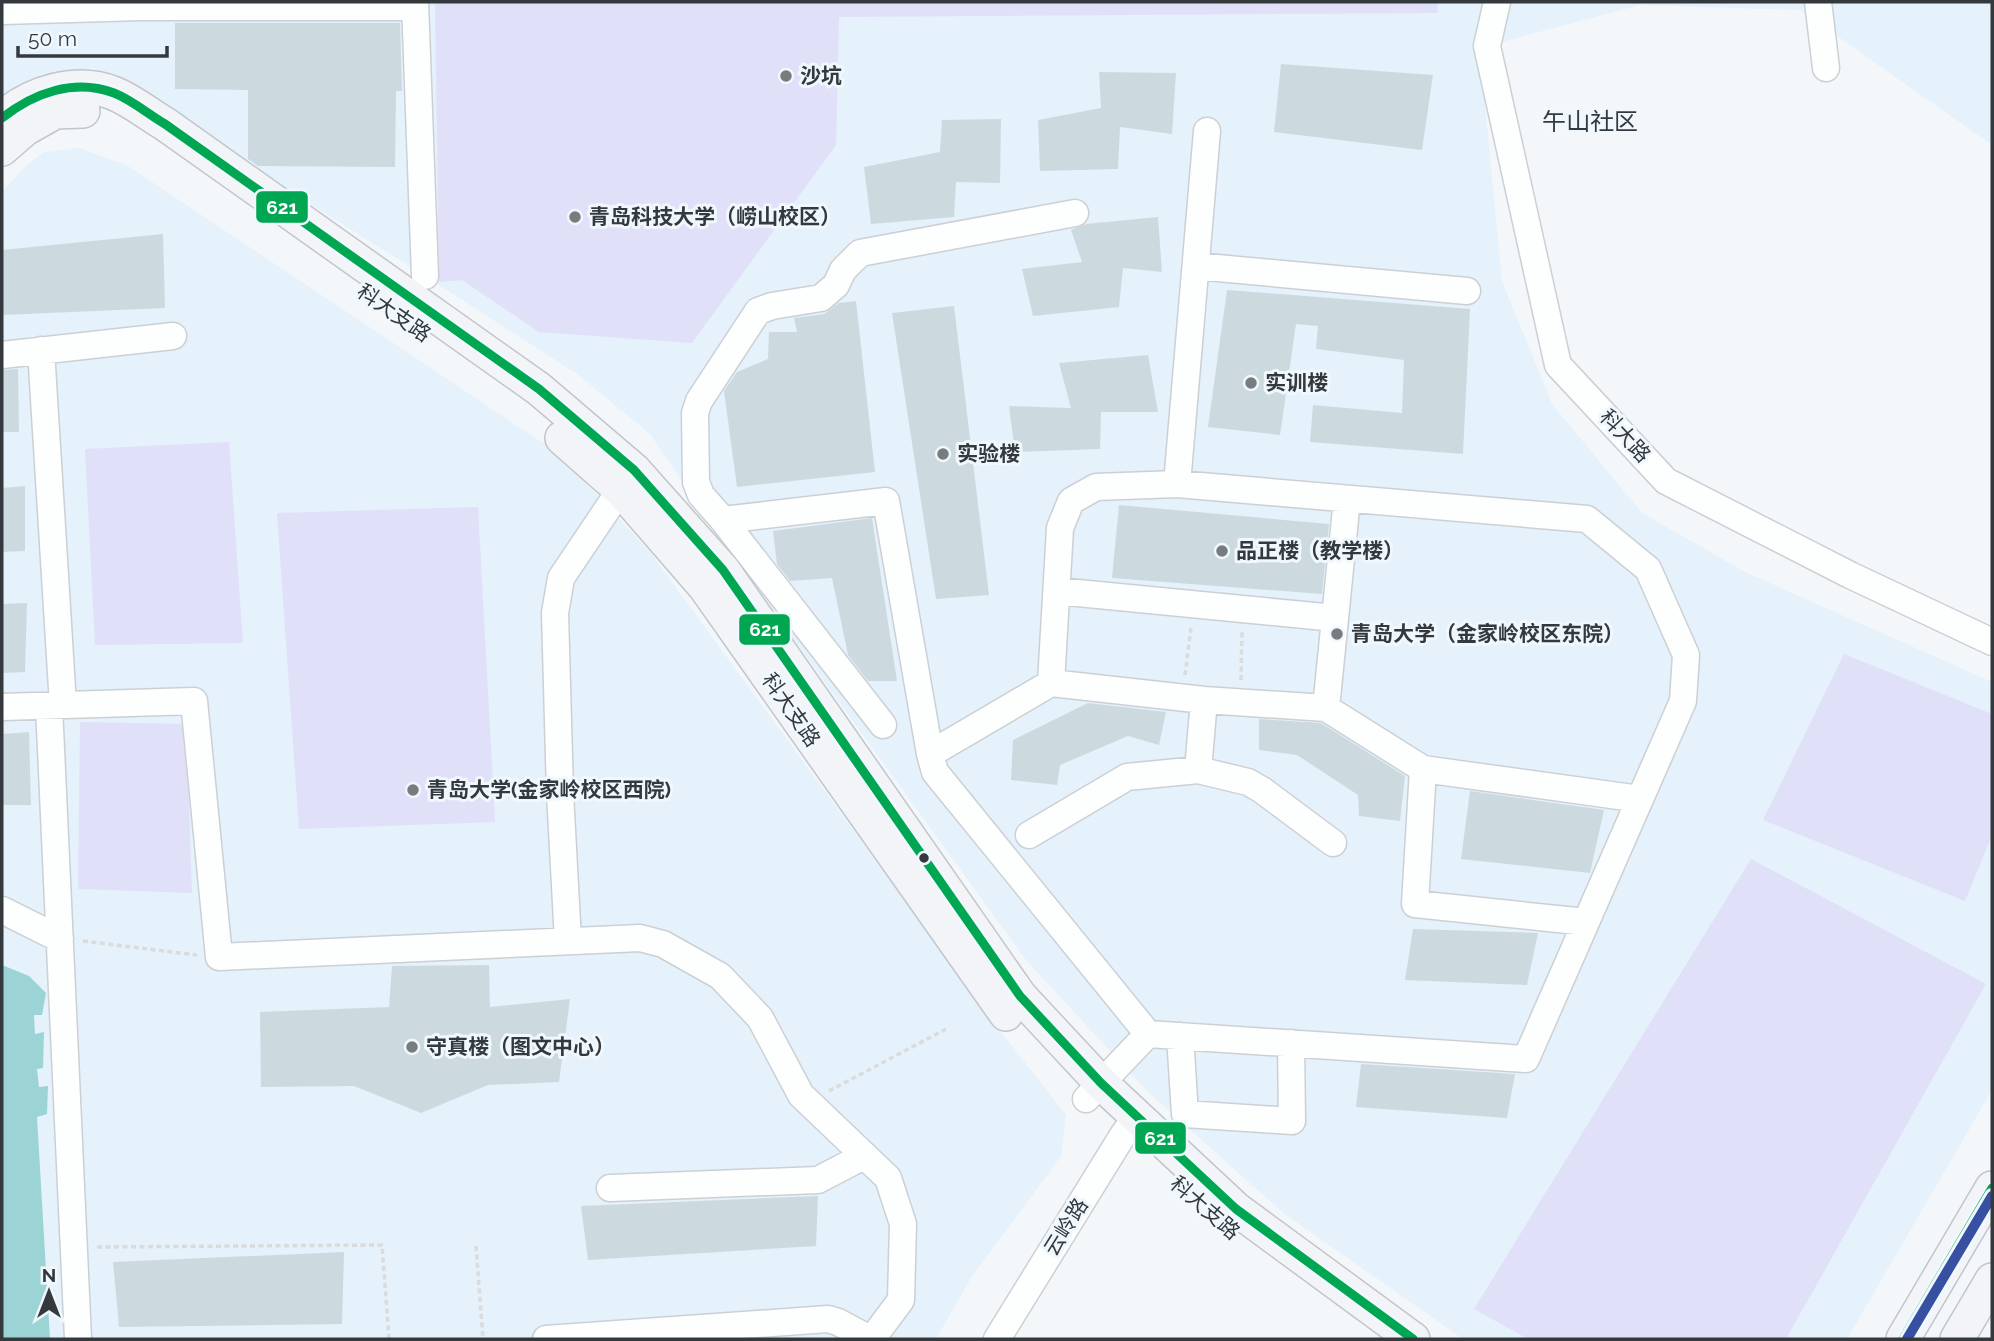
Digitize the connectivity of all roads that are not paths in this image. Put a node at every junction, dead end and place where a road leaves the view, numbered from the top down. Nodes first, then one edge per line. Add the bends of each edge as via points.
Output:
1 (1497, 2) edge
2 (1818, 2) edge
3 (141, 4) edge
4 (415, 4) edge
5 (2, 11) edge
6 (1826, 68) dead end
7 (2, 118) edge
8 (1207, 131) dead end
9 (2, 149) edge
10 (1075, 213) dead end
11 (1196, 266) junction
12 (425, 276) dead end
13 (1467, 291) dead end
14 (173, 336) dead end
15 (41, 350) junction
16 (2, 355) edge
17 (628, 480) junction
18 (1177, 484) junction
19 (1347, 499) junction
20 (723, 520) junction
21 (1057, 591) junction
22 (1335, 618) junction
23 (1992, 642) edge
24 (1051, 683) junction
25 (1193, 699) junction
26 (56, 706) junction
27 (2, 707) edge
28 (1326, 708) junction
29 (883, 725) dead end
30 (930, 754) junction
31 (1423, 769) junction
32 (1198, 770) junction
33 (1640, 799) junction
34 (1029, 835) dead end
35 (1333, 844) dead end
36 (2, 910) edge
37 (1586, 922) junction
38 (60, 939) junction
39 (568, 941) junction
40 (1148, 1034) junction
41 (1180, 1036) junction
42 (1291, 1043) junction
43 (1094, 1091) junction
44 (1129, 1126) junction
45 (864, 1156) junction
46 (611, 1188) dead end
47 (1992, 1188) edge
48 (1992, 1280) edge
49 (78, 1339) edge
50 (547, 1339) edge
51 (871, 1339) edge
52 (997, 1339) edge
53 (1374, 1339) edge
54 (1413, 1339) edge
55 (1903, 1339) edge
56 (1957, 1339) edge

1 - 23 street, 科大路 via 1487,46 1558,365 1666,481
2 - 6 street
3 - 4 street
3 - 5 street
4 - 12 street
7 - 17 main road, 科大支路 via 17,105 53,89 91,88 113,93 164,124 539,389
8 - 11 street
9 - 17 main road, 科大支路 via 55,112 107,115 164,149
10 - 20 street via 860,253 821,298 758,311 695,414 696,482
11 - 13 street
11 - 18 street
14 - 15 street
15 - 16 street
15 - 26 street
17 - 39 street via 561,578 555,613
17 - 43 main road, 科大支路 via 1000,1007
18 - 19 street
18 - 21 street via 1096,487 1070,501 1060,528
19 - 22 street
19 - 33 street via 1587,519 1648,569 1686,655 1683,701
20 - 29 street
20 - 30 street via 886,501
21 - 22 street
21 - 24 street
22 - 28 street
24 - 25 street
24 - 30 street
25 - 28 street
25 - 32 street
26 - 27 street
26 - 38 street
26 - 39 street via 194,701 219,957
28 - 31 street
30 - 40 street via 935,772
31 - 33 street
31 - 37 street via 1415,904
32 - 34 street via 1127,777
32 - 35 street via 1248,782
33 - 37 street
36 - 38 street
37 - 42 street via 1526,1059
38 - 49 street
39 - 45 street via 640,938 663,944 720,976 760,1018 802,1095
40 - 41 street
40 - 43 street
41 - 42 street
41 - 42 street via 1185,1114 1292,1121
43 - 44 main road, 科大支路
44 - 52 street, 云岭路
44 - 53 main road, 科大支路 via 1218,1222
44 - 54 main road, 科大支路
45 - 46 street via 818,1180
45 - 51 street via 888,1178 903,1224 901,1300
47 - 55 main road
48 - 56 main road
50 - 51 street via 828,1319

